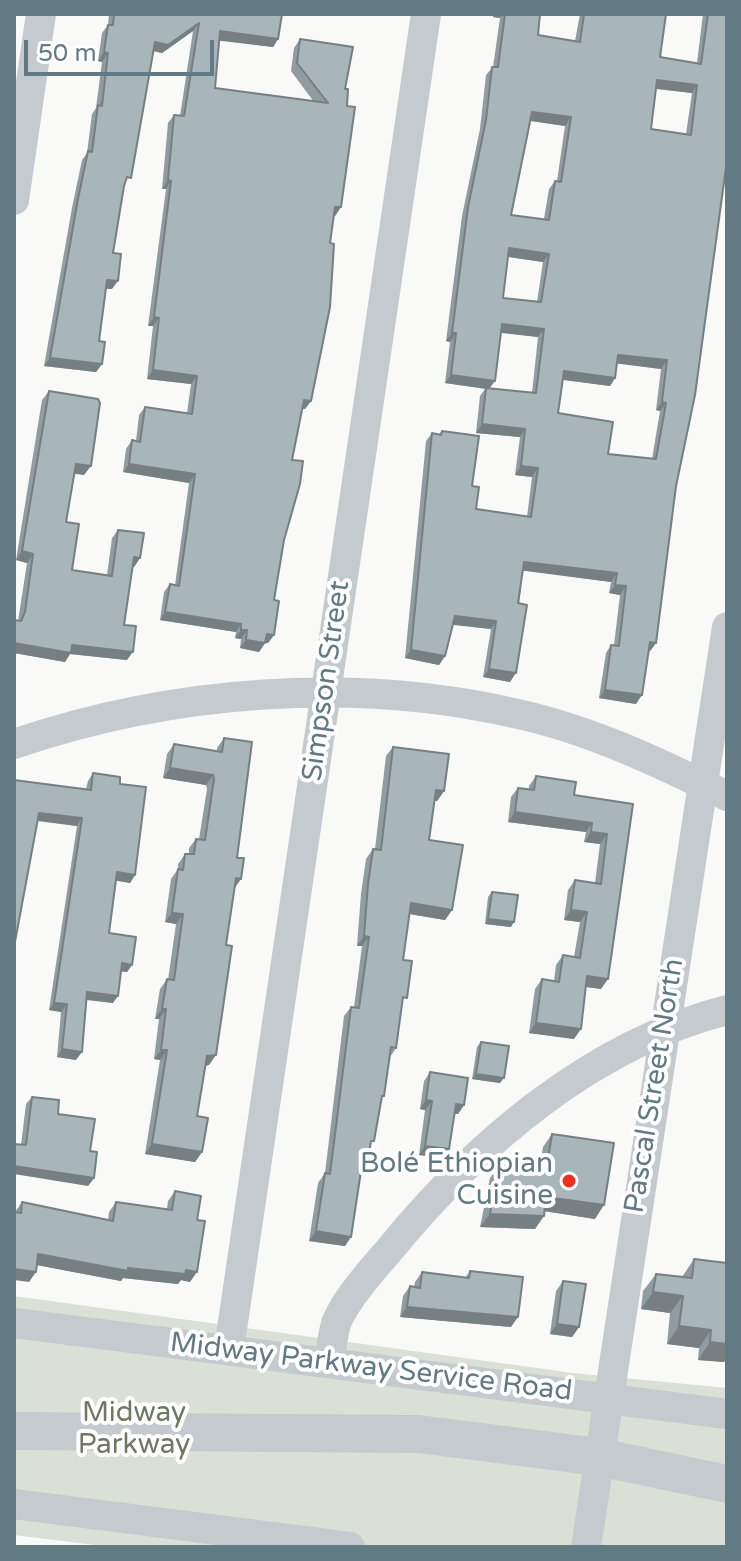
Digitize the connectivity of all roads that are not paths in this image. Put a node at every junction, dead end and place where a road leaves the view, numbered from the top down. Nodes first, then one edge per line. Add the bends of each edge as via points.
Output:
1 (41, 14) edge
2 (426, 14) edge
3 (14, 200) edge
4 (727, 627) edge
5 (325, 694) junction
6 (14, 744) edge
7 (714, 790) edge
8 (727, 1010) edge
9 (663, 1029) junction
10 (14, 1323) edge
11 (229, 1349) junction
12 (329, 1363) junction
13 (608, 1399) junction
14 (727, 1414) edge
15 (14, 1431) edge
16 (599, 1457) junction
17 (727, 1484) edge
18 (14, 1504) edge
19 (350, 1547) edge
20 (586, 1547) edge

1 - 3 street
2 - 5 street, Simpson Street
4 - 7 street, Pascal Street North
5 - 6 street via 213,700 125,713
5 - 7 street via 408,696 520,714 609,742
5 - 11 street, Simpson Street
7 - 9 street, Pascal Street North
8 - 9 street
9 - 12 street via 577,1078 474,1158 422,1210 337,1321
9 - 13 street, Pascal Street North
10 - 11 street, Midway Parkway Service Road
11 - 12 street, Midway Parkway Service Road
12 - 13 street, Midway Parkway Service Road
13 - 14 street, Midway Parkway Service Road
13 - 16 street, Pascal Street North
15 - 16 street via 418,1434
16 - 17 street
16 - 20 street, Pascal Street North
18 - 19 street

